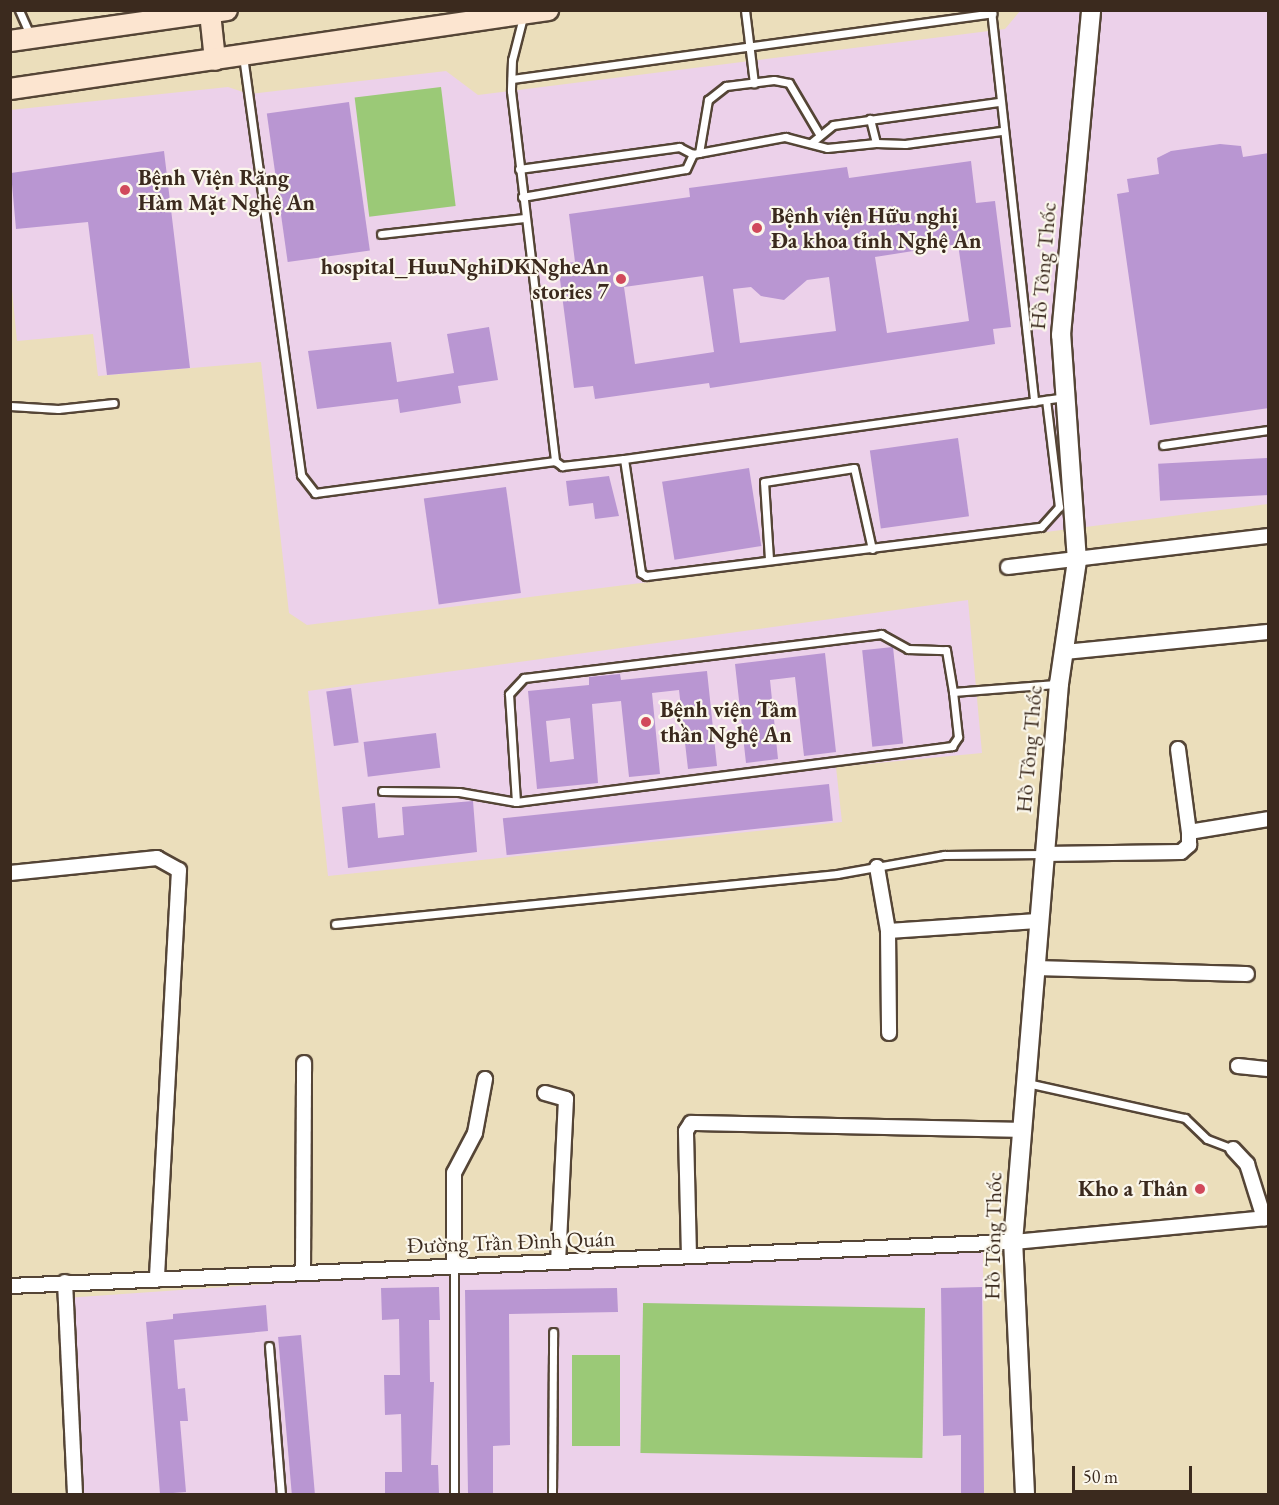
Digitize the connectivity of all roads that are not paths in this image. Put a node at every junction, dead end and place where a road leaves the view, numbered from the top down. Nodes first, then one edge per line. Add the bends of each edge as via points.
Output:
1 (19, 10) edge
2 (548, 10) edge
3 (745, 10) edge
4 (1091, 10) edge
5 (216, 11) edge
6 (524, 12) edge
7 (991, 12) edge
8 (183, 14) edge
9 (30, 38) junction
10 (10, 41) edge
11 (749, 45) junction
12 (243, 56) junction
13 (215, 60) junction
14 (512, 79) junction
15 (754, 82) junction
16 (10, 89) edge
17 (998, 102) junction
18 (870, 119) junction
19 (1001, 131) junction
20 (819, 134) junction
21 (811, 142) junction
22 (876, 143) junction
23 (696, 154) junction
24 (519, 170) junction
25 (522, 197) junction
26 (523, 219) junction
27 (381, 234) dead end
28 (1055, 398) junction
29 (114, 402) dead end
30 (1034, 402) junction
31 (10, 406) edge
32 (1269, 430) edge
33 (1162, 445) dead end
34 (624, 459) junction
35 (555, 461) junction
36 (1269, 536) edge
37 (872, 549) junction
38 (769, 559) junction
39 (1077, 561) junction
40 (1008, 567) dead end
41 (1269, 632) edge
42 (1064, 652) junction
43 (1059, 684) junction
44 (953, 692) junction
45 (1178, 749) dead end
46 (382, 791) dead end
47 (516, 802) junction
48 (1269, 819) edge
49 (1189, 832) junction
50 (1044, 854) junction
51 (877, 867) junction
52 (10, 873) edge
53 (1038, 921) junction
54 (335, 924) dead end
55 (888, 931) junction
56 (1034, 968) junction
57 (1247, 974) dead end
58 (889, 1032) dead end
59 (304, 1063) dead end
60 (1238, 1066) dead end
61 (1269, 1069) edge
62 (485, 1079) dead end
63 (1024, 1082) junction
64 (545, 1093) dead end
65 (1019, 1130) junction
66 (1233, 1149) joint
67 (1267, 1218) edge
68 (1013, 1242) junction
69 (689, 1256) junction
70 (558, 1261) junction
71 (454, 1265) junction
72 (303, 1269) junction
73 (157, 1279) junction
74 (64, 1282) junction
75 (10, 1286) edge
76 (553, 1332) dead end
77 (270, 1346) dead end
78 (75, 1494) edge
79 (281, 1494) edge
80 (454, 1494) edge
81 (552, 1494) edge
82 (1025, 1494) edge

1 - 9 lane
2 - 6 main road
3 - 11 lane
4 - 28 street, Hồ Tông Thốc
5 - 8 main road
5 - 13 main road
6 - 12 main road
6 - 14 lane
7 - 11 lane
7 - 17 lane
8 - 9 main road
9 - 10 main road
11 - 14 lane
11 - 15 lane
12 - 13 main road
12 - 35 lane via 304,485 323,494
13 - 16 main road
14 - 24 lane
15 - 20 lane via 781,80 795,88
15 - 23 lane via 719,89 708,100
17 - 18 lane
17 - 19 lane
18 - 20 lane via 833,125
18 - 22 lane
19 - 22 lane via 905,144
19 - 30 lane
20 - 21 lane
21 - 22 lane via 827,148
21 - 23 lane via 785,137
23 - 24 lane via 682,146
23 - 25 lane via 686,169
24 - 25 lane
25 - 26 lane
26 - 27 lane
26 - 35 lane
28 - 30 lane
28 - 37 lane via 1059,501 1051,522
28 - 39 street, Hồ Tông Thốc
29 - 31 lane via 58,409
30 - 34 lane
32 - 33 lane
34 - 35 lane via 562,466
34 - 38 lane via 643,575
36 - 39 street
37 - 38 lane
37 - 38 lane via 854,468 764,482
39 - 40 street
39 - 42 street, Hồ Tông Thốc
41 - 42 street
42 - 43 street, Hồ Tông Thốc
43 - 44 lane
43 - 50 street, Hồ Tông Thốc
44 - 47 lane via 958,737 952,746
44 - 47 lane via 946,650 909,649 881,633 524,678 509,694
45 - 49 street
46 - 47 lane via 459,792
48 - 49 street
49 - 50 street via 1189,845 1181,852
50 - 51 lane via 944,855
50 - 53 street, Hồ Tông Thốc
51 - 54 lane
51 - 55 street
52 - 73 street via 157,858 179,870
53 - 55 street
53 - 56 street, Hồ Tông Thốc
55 - 58 street
56 - 57 street
56 - 63 street, Hồ Tông Thốc
59 - 72 street
60 - 61 street
62 - 71 street via 475,1133 454,1173
63 - 65 street, Hồ Tông Thốc
63 - 66 lane via 1185,1118 1207,1139
64 - 70 street via 566,1099
65 - 68 street, Hồ Tông Thốc
65 - 69 street via 691,1123 686,1131
66 - 67 street via 1247,1164
67 - 68 street, Đường Trần Đình Quán
68 - 69 street, Đường Trần Đình Quán
68 - 82 street, Hồ Tông Thốc
69 - 70 street, Đường Trần Đình Quán
70 - 71 street, Đường Trần Đình Quán
71 - 72 street, Đường Trần Đình Quán
71 - 80 lane
72 - 73 street, Đường Trần Đình Quán
73 - 74 street, Đường Trần Đình Quán
74 - 75 street, Đường Trần Đình Quán
74 - 78 street
76 - 81 lane
77 - 79 lane

